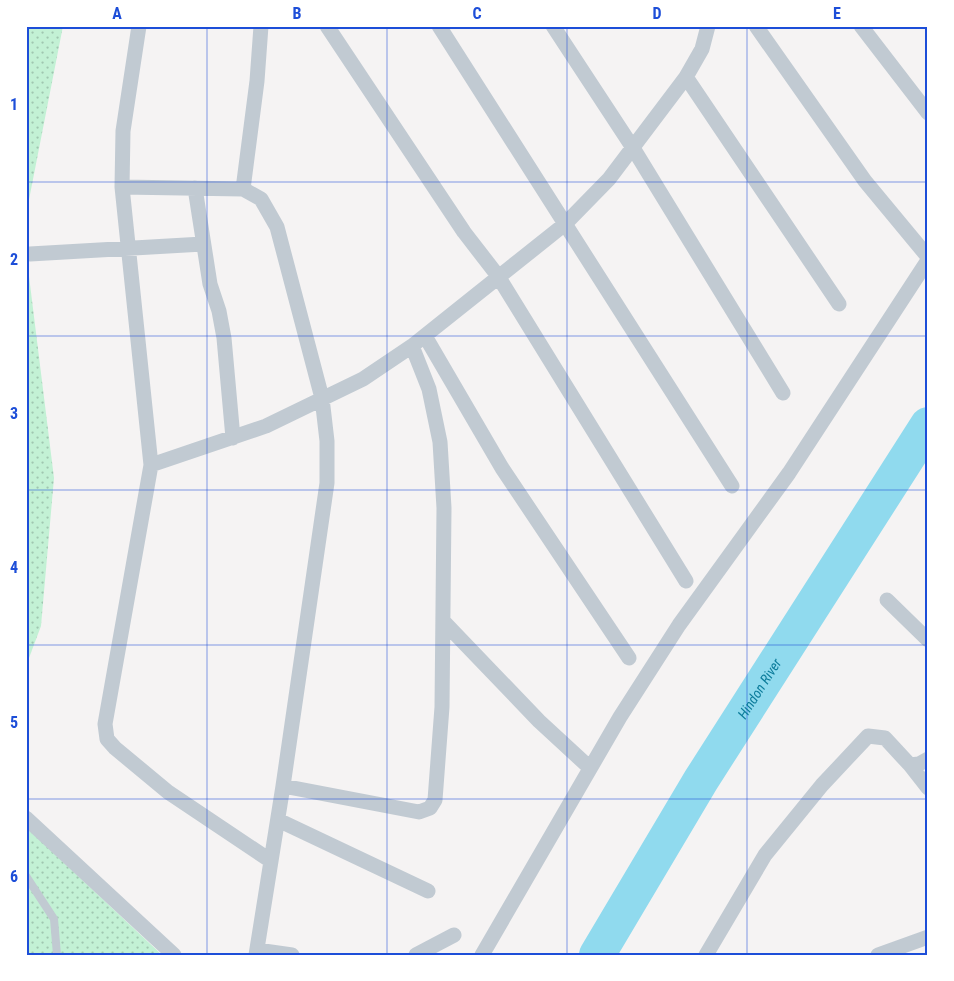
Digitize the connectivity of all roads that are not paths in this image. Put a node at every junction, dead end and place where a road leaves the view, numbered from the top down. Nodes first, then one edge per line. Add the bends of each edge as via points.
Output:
1 (139, 26) edge
2 (261, 26) edge
3 (327, 26) edge
4 (439, 26) edge
5 (553, 26) edge
6 (708, 26) edge
7 (756, 26) edge
8 (861, 26) edge
9 (686, 78) junction
10 (928, 113) edge
11 (633, 148) junction
12 (122, 188) junction
13 (195, 188) junction
14 (242, 189) junction
15 (565, 224) junction
16 (203, 244) junction
17 (128, 247) junction
18 (30, 254) dead end
19 (928, 259) edge
20 (498, 276) junction
21 (839, 304) dead end
22 (424, 336) junction
23 (412, 346) junction
24 (783, 392) dead end
25 (322, 398) junction
26 (233, 438) junction
27 (151, 465) junction
28 (732, 486) dead end
29 (686, 581) dead end
30 (887, 600) dead end
31 (444, 622) junction
32 (928, 640) edge
33 (629, 658) dead end
34 (928, 759) edge
35 (910, 765) junction
36 (590, 768) junction
37 (283, 786) junction
38 (928, 788) edge
39 (26, 818) edge
40 (278, 820) junction
41 (271, 862) junction
42 (26, 876) edge
43 (428, 890) dead end
44 (454, 935) dead end
45 (928, 937) edge
46 (257, 952) edge
47 (57, 955) edge
48 (174, 955) edge
49 (292, 955) edge
50 (416, 955) edge
51 (482, 955) edge
52 (706, 955) edge
53 (878, 955) edge

1 - 12 street via 123,131
2 - 14 street via 257,82
3 - 20 street via 464,232
4 - 15 street
5 - 11 street
6 - 9 street via 702,49
7 - 19 street via 865,181
8 - 10 street
9 - 11 street
9 - 21 street
11 - 15 street
11 - 24 street
12 - 13 street
12 - 17 street
13 - 14 street
13 - 16 street
14 - 25 street via 261,199 277,227
15 - 20 street
15 - 28 street
16 - 17 street
16 - 26 street via 224,338
17 - 18 street
17 - 27 street
19 - 36 street via 789,474 679,625
20 - 22 street
20 - 29 street
22 - 23 street
22 - 33 street via 502,468
23 - 25 street via 363,379
23 - 31 street via 430,389 440,442 444,508
25 - 26 street via 266,426
25 - 37 street via 326,483
26 - 27 street
27 - 41 street via 105,724 107,739 168,792
30 - 32 street
31 - 36 street via 539,721
31 - 37 street via 442,707 435,800 430,808 419,812
34 - 35 street
35 - 38 street
35 - 52 street via 885,738 868,736 822,785 765,855
36 - 51 street
37 - 40 street
39 - 48 street
40 - 41 street
40 - 43 street
41 - 46 street
42 - 47 lane via 54,919
44 - 50 street
45 - 53 street
46 - 49 street

